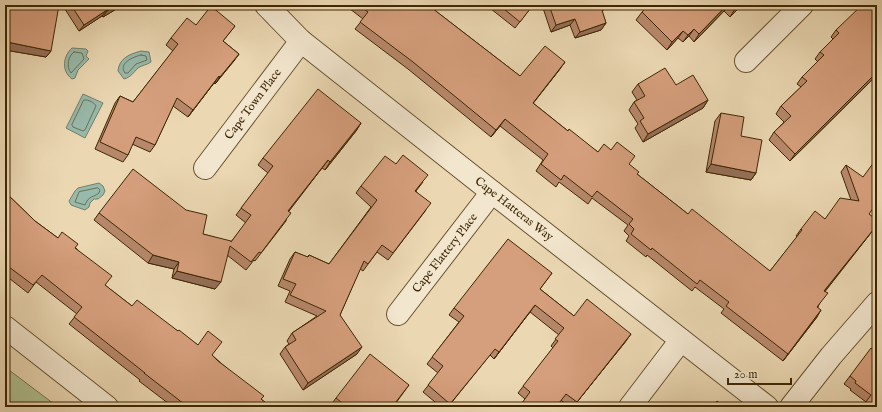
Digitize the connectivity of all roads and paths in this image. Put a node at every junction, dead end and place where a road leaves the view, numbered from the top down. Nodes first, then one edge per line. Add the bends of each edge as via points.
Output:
1 (266, 5) edge
2 (802, 5) edge
3 (301, 41) junction
4 (746, 61) dead end
5 (206, 168) dead end
6 (492, 192) junction
7 (877, 303) edge
8 (398, 314) dead end
9 (5, 327) edge
10 (681, 340) junction
11 (107, 407) edge
12 (630, 407) edge
13 (767, 407) edge
14 (791, 407) edge

1 - 3 street, Cape Hatteras Way
2 - 4 street
3 - 5 street, Cape Town Place
3 - 6 street, Cape Hatteras Way
6 - 8 street, Cape Flattery Place
6 - 10 street, Cape Hatteras Way
7 - 14 street
9 - 11 street
10 - 12 street
10 - 13 street, Cape Hatteras Way

